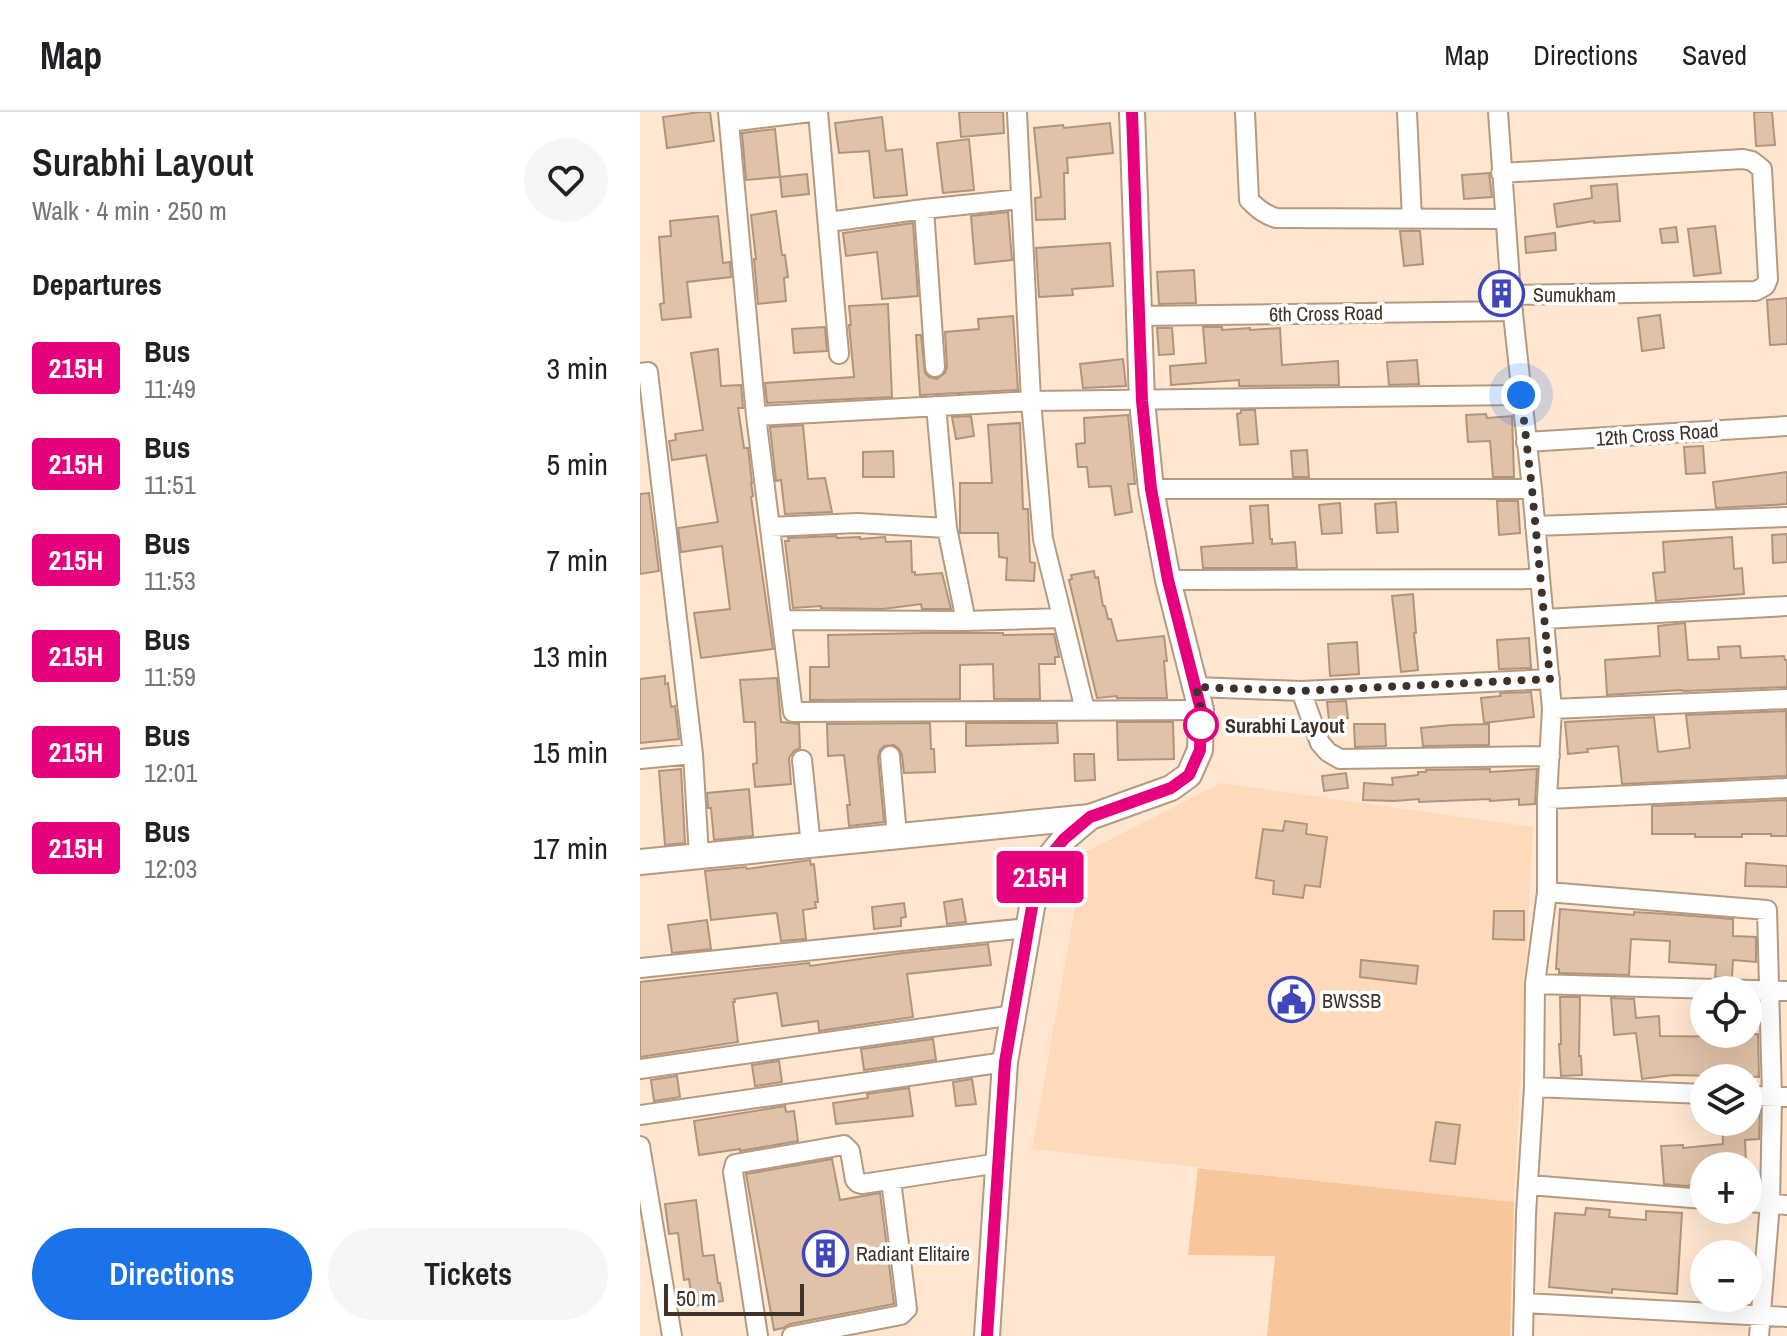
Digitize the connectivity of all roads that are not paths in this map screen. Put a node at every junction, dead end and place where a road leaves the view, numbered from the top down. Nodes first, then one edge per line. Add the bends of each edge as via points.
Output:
1 (811, 112) edge
2 (818, 112) edge
3 (1017, 112) edge
4 (1132, 112) edge
5 (1245, 112) edge
6 (1407, 112) edge
7 (1498, 112) edge
8 (729, 117) edge
9 (1501, 173) junction
10 (1021, 199) junction
11 (924, 209) junction
12 (1412, 219) junction
13 (1505, 219) junction
14 (829, 222) junction
15 (1512, 303) junction
16 (1138, 316) junction
17 (839, 354) dead end
18 (935, 367) dead end
19 (640, 373) edge
20 (1521, 395) junction
21 (1031, 401) junction
22 (1142, 401) junction
23 (936, 406) junction
24 (756, 416) junction
25 (1787, 426) edge
26 (1526, 442) junction
27 (1151, 489) junction
28 (1532, 489) junction
29 (1787, 517) edge
30 (1535, 526) junction
31 (770, 527) junction
32 (947, 528) junction
33 (1540, 579) junction
34 (1168, 580) junction
35 (1787, 606) edge
36 (1062, 618) junction
37 (1544, 619) junction
38 (782, 620) junction
39 (966, 621) junction
40 (1550, 679) junction
41 (1301, 691) junction
42 (1198, 699) junction
43 (1787, 699) edge
44 (1552, 709) junction
45 (1085, 710) junction
46 (693, 754) junction
47 (890, 756) dead end
48 (1550, 756) junction
49 (640, 759) edge
50 (802, 760) dead end
51 (1787, 788) edge
52 (1547, 799) junction
53 (1090, 817) junction
54 (897, 835) junction
55 (811, 846) junction
56 (699, 856) junction
57 (640, 862) edge
58 (1547, 892) junction
59 (1767, 910) junction
60 (1787, 911) edge
61 (1027, 928) junction
62 (640, 968) edge
63 (1535, 984) junction
64 (1779, 991) edge
65 (1014, 1015) junction
66 (1005, 1062) junction
67 (640, 1069) edge
68 (1534, 1087) junction
69 (1690, 1093) edge
70 (1779, 1097) edge
71 (640, 1115) edge
72 (640, 1146) edge
73 (999, 1163) junction
74 (891, 1180) junction
75 (1529, 1185) junction
76 (1690, 1198) edge
77 (1778, 1204) edge
78 (1524, 1303) junction
79 (1761, 1316) junction
80 (1787, 1317) edge
81 (672, 1336) edge
82 (758, 1336) edge
83 (792, 1336) edge
84 (987, 1336) edge
85 (1523, 1336) edge
86 (1759, 1336) edge

1 - 8 street
2 - 14 street
3 - 10 street
4 - 16 main road
5 - 12 street via 1249,200 1259,211 1276,218
6 - 12 street
7 - 9 street
8 - 24 street
9 - 13 street
9 - 15 street, 6th Cross Road via 1743,159 1762,169 1768,279 1761,289
10 - 11 street
10 - 21 street
11 - 14 street
11 - 18 street
12 - 13 street
13 - 15 street
14 - 17 street
15 - 16 street, 6th Cross Road
15 - 20 street
16 - 22 main road
19 - 46 street via 648,372
20 - 22 street
20 - 26 street
21 - 22 street
21 - 23 street
21 - 36 street via 1043,539
22 - 27 main road
23 - 24 street
23 - 32 street
24 - 31 street
25 - 26 street, 12th Cross Road
26 - 28 street
27 - 28 street
27 - 34 main road
28 - 30 street
29 - 30 street
30 - 33 street
31 - 32 street via 857,523
31 - 38 street
32 - 39 street
33 - 34 street
33 - 37 street
34 - 42 main road
35 - 37 street
36 - 39 street
36 - 45 street
37 - 40 street
38 - 39 street
38 - 45 street via 793,712
40 - 41 street
40 - 44 street
41 - 42 street
41 - 48 street via 1320,743 1340,759
42 - 45 street
42 - 53 main road via 1200,750 1189,775 1171,788
43 - 44 street
44 - 48 street
46 - 49 street
46 - 56 street
47 - 54 street
48 - 52 street
50 - 55 street
51 - 52 street
52 - 58 street
53 - 54 main road
53 - 61 main road via 1046,861
54 - 55 main road
55 - 56 main road
56 - 57 main road
58 - 59 street
58 - 63 street
59 - 60 street
59 - 64 street
61 - 62 street
61 - 65 main road
63 - 64 street
63 - 68 street
64 - 70 street
65 - 66 main road
65 - 67 street
66 - 71 street
66 - 73 main road
68 - 69 street
68 - 75 street
70 - 77 street
72 - 81 street
73 - 74 street
73 - 84 main road
74 - 82 street via 858,1183 850,1151 840,1144 735,1164
74 - 83 street via 907,1309 901,1315
75 - 76 street
75 - 78 street
77 - 79 street
78 - 79 street
78 - 85 street
79 - 80 street
79 - 86 street

